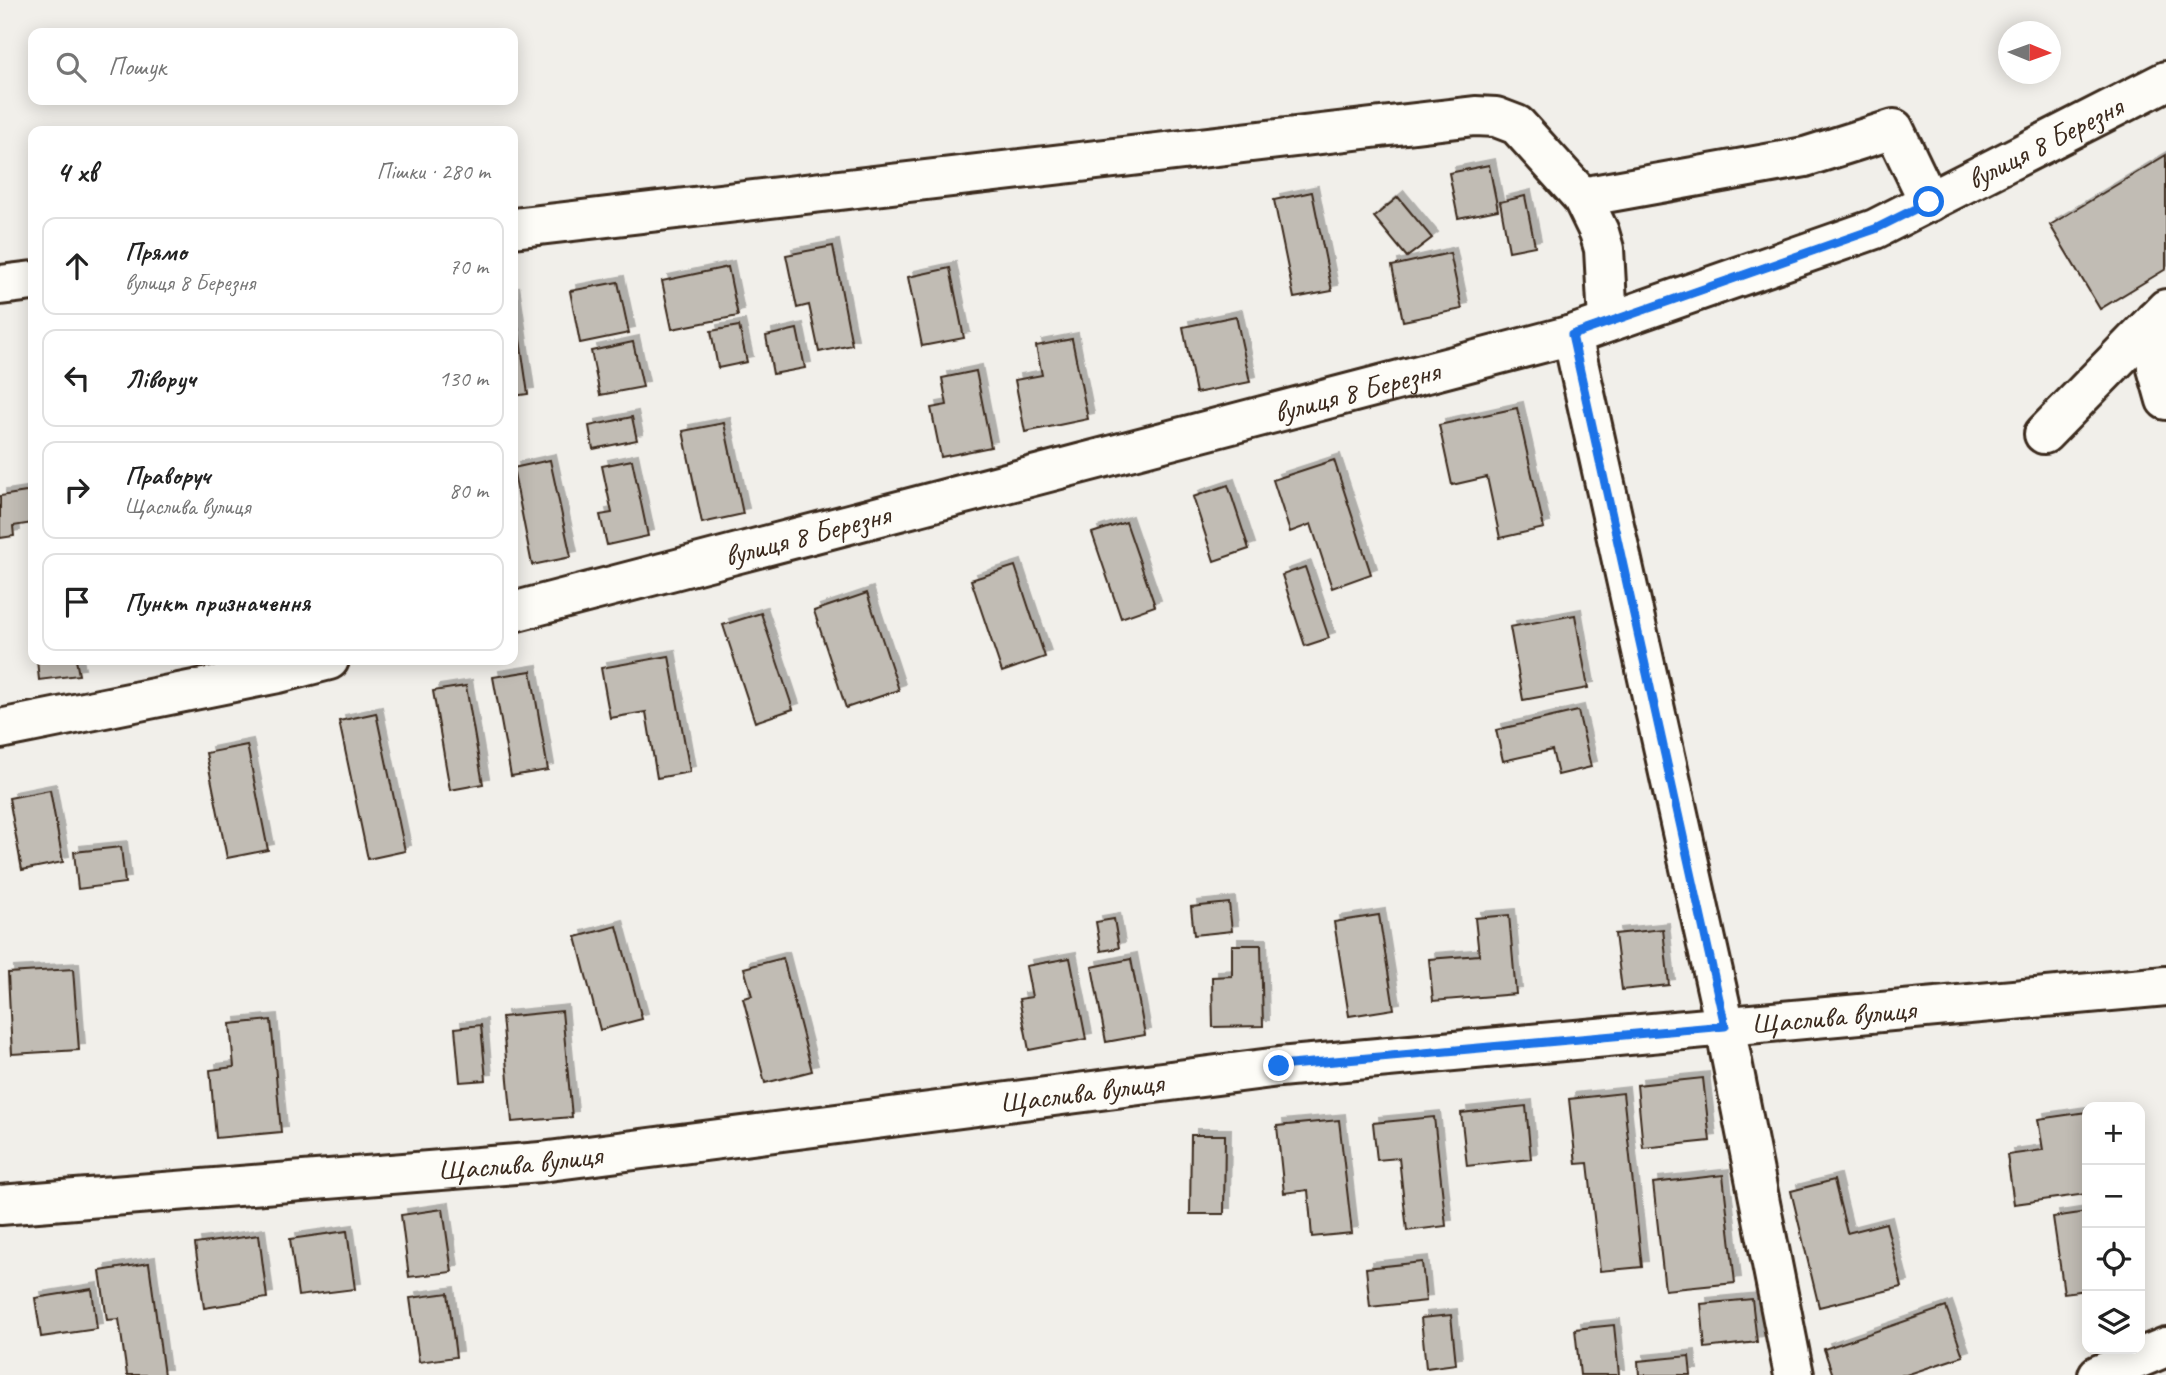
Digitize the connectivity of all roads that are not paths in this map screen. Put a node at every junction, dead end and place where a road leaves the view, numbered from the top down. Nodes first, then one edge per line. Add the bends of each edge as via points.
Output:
1 (2166, 81) edge
2 (1582, 197) junction
3 (1929, 202) junction
4 (518, 227) edge
5 (28, 282) edge
6 (0, 285) edge
7 (2160, 315) edge
8 (1608, 322) junction
9 (1572, 335) junction
10 (2166, 400) edge
11 (2044, 435) dead end
12 (518, 611) edge
13 (309, 665) edge
14 (0, 729) edge
15 (2166, 986) edge
16 (1725, 1026) junction
17 (0, 1205) edge
18 (2166, 1347) edge
19 (1794, 1375) edge
20 (2098, 1375) edge

1 - 3 street, вулиця 8 Березня
2 - 3 street via 1805,157 1894,129
2 - 4 street via 1517,125 1475,116
2 - 8 street via 1604,249
3 - 8 street, вулиця 8 Березня via 1875,229
5 - 6 street
7 - 10 street via 2157,368
7 - 11 street
8 - 9 street, вулиця 8 Березня
9 - 12 street, вулиця 8 Березня
9 - 16 street
13 - 14 street
15 - 16 street, Щаслива вулиця
16 - 17 street, Щаслива вулиця via 1279,1066 541,1162
16 - 19 street
18 - 20 street

